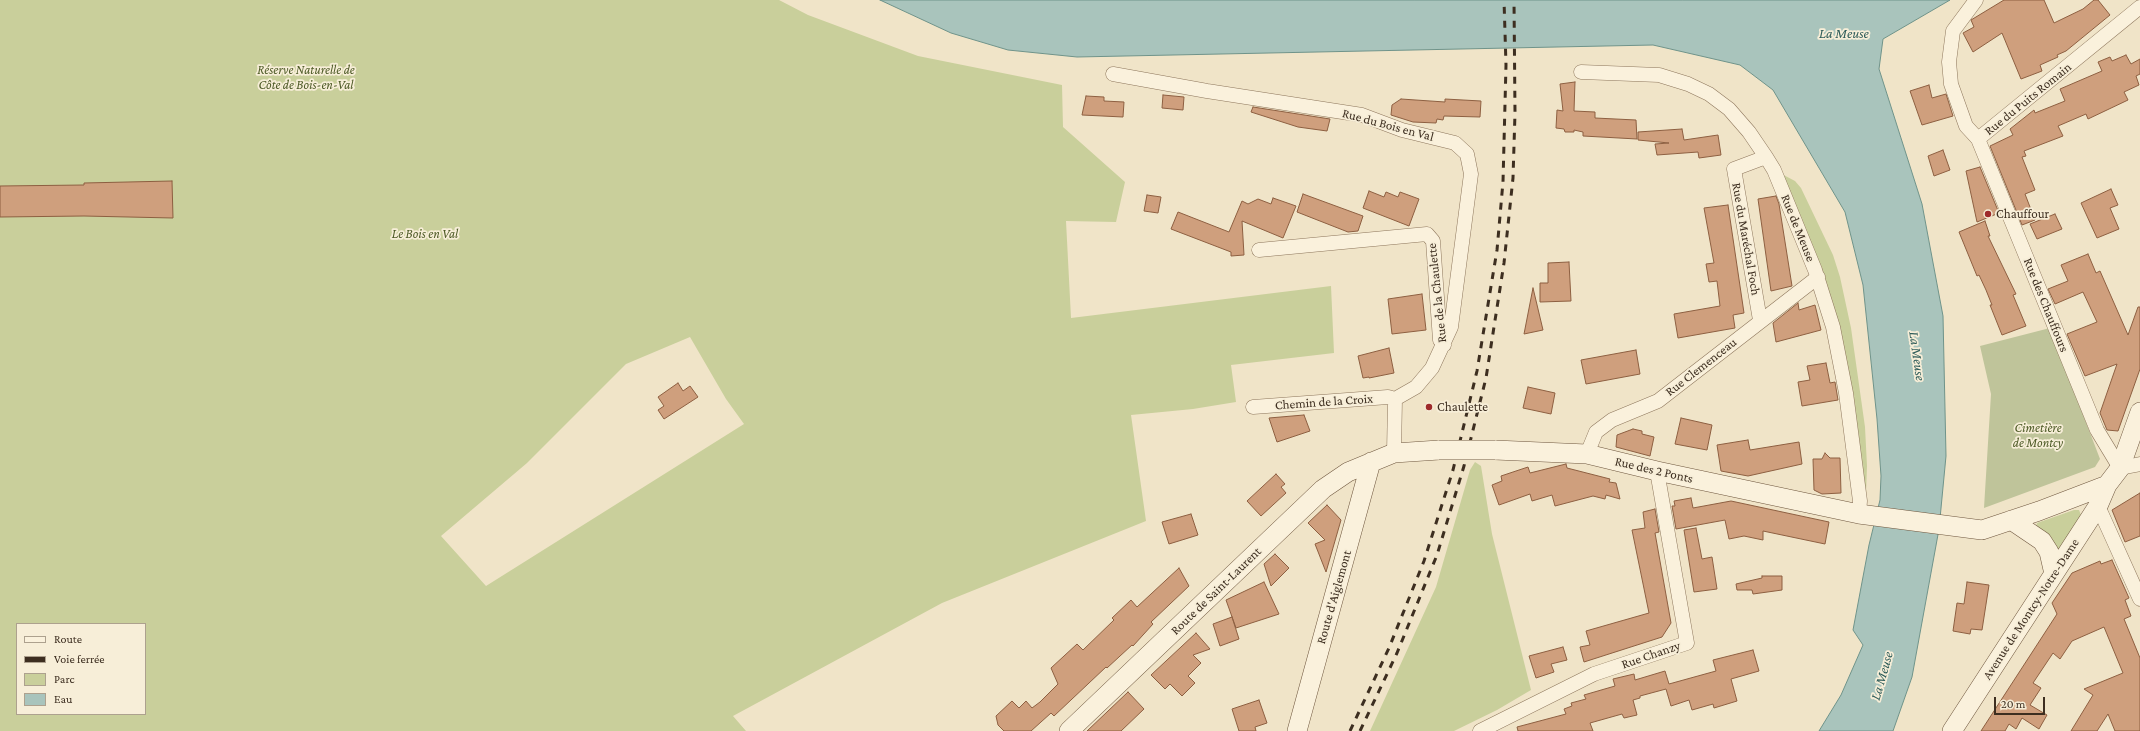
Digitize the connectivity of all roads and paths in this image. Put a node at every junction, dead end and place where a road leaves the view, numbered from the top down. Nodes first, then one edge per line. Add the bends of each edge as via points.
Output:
1 (1976, 0) edge
2 (2140, 7) edge
3 (1581, 72) dead end
4 (1113, 74) dead end
5 (1978, 139) junction
6 (1766, 157) junction
7 (1259, 250) dead end
8 (1818, 277) junction
9 (1760, 320) junction
10 (1444, 345) junction
11 (1395, 399) junction
12 (1253, 407) dead end
13 (2140, 412) edge
14 (1394, 453) junction
15 (1587, 454) junction
16 (1371, 462) junction
17 (2140, 464) edge
18 (2120, 468) junction
19 (1657, 471) junction
20 (2107, 485) junction
21 (2098, 506) junction
22 (1863, 514) junction
23 (2011, 520) junction
24 (2054, 574) junction
25 (2140, 599) edge
26 (1069, 731) edge
27 (1296, 731) edge
28 (1480, 731) edge
29 (1952, 731) edge

1 - 5 street, Rue du Puits Romain via 1954,31 1949,62 1951,84 1966,126
2 - 5 street, Rue du Puits Romain
3 - 6 street, Rue de Meuse via 1659,75 1688,84 1709,94 1729,109
4 - 10 street, Rue du Bois en Val via 1362,115 1402,130 1455,142 1467,154 1471,174 1451,327
5 - 18 street, Rue des Chauffours via 2096,430
6 - 8 street, Rue de Meuse via 1774,170
6 - 9 street, Rue du Maréchal Foch via 1734,169
7 - 10 street, Rue de la Chaulette via 1427,234 1433,241 1440,340
8 - 9 street, Rue Clemenceau
8 - 22 street, Rue de Meuse via 1833,327 1846,393
9 - 15 street, Rue Clemenceau via 1658,401 1612,420 1596,432
10 - 11 street, Rue de la Chaulette via 1432,368 1416,387
11 - 12 street, Chemin de la Croix via 1388,397
11 - 14 street
13 - 18 street, Avenue de Montcy-Notre-Dame
14 - 15 street, Rue des 2 Ponts, bridge via 1495,450
14 - 16 street, Route de Saint-Laurent
15 - 19 street, Rue des 2 Ponts
16 - 26 street, Route de Saint-Laurent via 1348,472 1323,489
16 - 27 street, Route d'Aiglemont
17 - 18 street
18 - 20 street, Avenue de Montcy-Notre-Dame
19 - 22 street, Rue des 2 Ponts
19 - 28 street, Rue Chanzy via 1687,643 1594,674
20 - 21 street, Avenue de Montcy-Notre-Dame
20 - 23 street, Rue des 2 Ponts
21 - 24 street, Avenue de Montcy-Notre-Dame
21 - 25 street
22 - 23 street, Rue des 2 Ponts via 1982,530
23 - 24 street via 2042,541 2049,552
24 - 29 street, Avenue de Montcy-Notre-Dame

